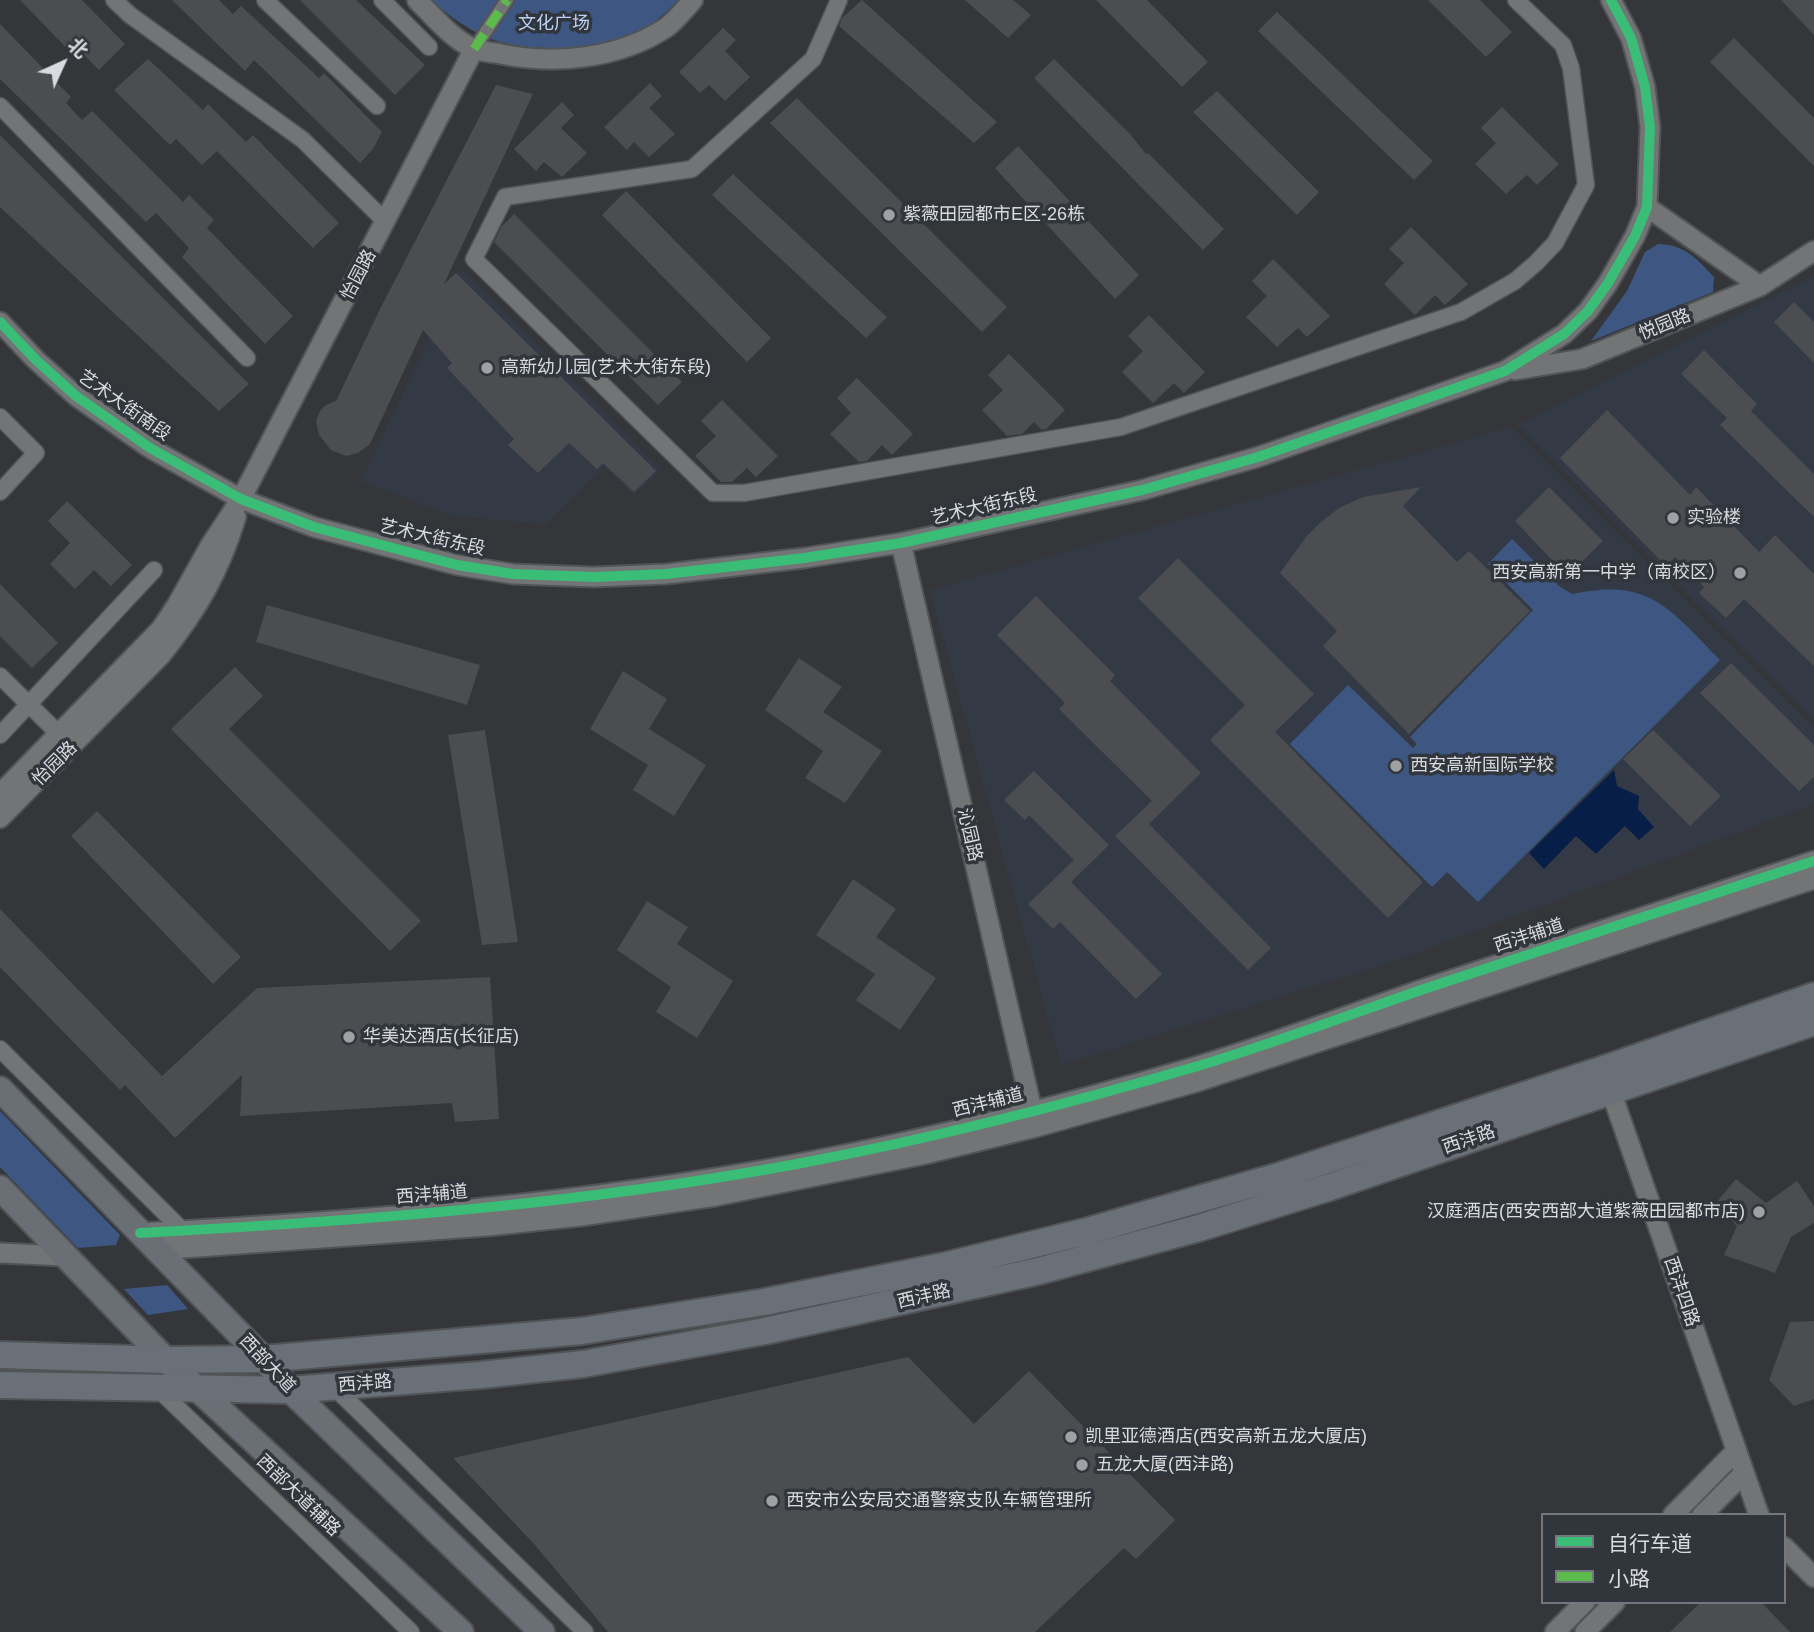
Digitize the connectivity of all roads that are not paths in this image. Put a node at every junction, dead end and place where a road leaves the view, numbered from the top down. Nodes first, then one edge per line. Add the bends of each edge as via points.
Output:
1 (114, 0) edge
2 (265, 0) edge
3 (382, 0) edge
4 (417, 0) edge
5 (508, 0) edge
6 (693, 0) edge
7 (839, 0) edge
8 (1516, 0) edge
9 (1611, 0) edge
10 (429, 47) dead end
11 (474, 49) junction
12 (0, 106) edge
13 (377, 106) dead end
14 (1647, 207) junction
15 (386, 222) junction
16 (1814, 251) edge
17 (1760, 286) junction
18 (0, 322) edge
19 (247, 358) dead end
20 (1505, 372) junction
21 (0, 417) edge
22 (0, 492) edge
23 (241, 499) junction
24 (901, 543) junction
25 (154, 570) dead end
26 (0, 676) edge
27 (29, 705) junction
28 (59, 734) junction
29 (0, 735) edge
30 (0, 794) edge
31 (0, 818) edge
32 (1814, 861) edge
33 (1814, 879) edge
34 (1814, 996) edge
35 (1814, 1023) edge
36 (0, 1049) edge
37 (1607, 1080) junction
38 (0, 1089) edge
39 (1034, 1119) junction
40 (0, 1188) edge
41 (183, 1231) junction
42 (148, 1241) junction
43 (0, 1253) edge
44 (66, 1256) junction
45 (0, 1355) edge
46 (264, 1359) junction
47 (166, 1360) junction
48 (0, 1385) edge
49 (334, 1387) junction
50 (157, 1388) junction
51 (197, 1389) junction
52 (290, 1390) junction
53 (1736, 1451) junction
54 (1744, 1473) junction
55 (1675, 1513) edge
56 (1704, 1513) edge
57 (1758, 1513) edge
58 (1786, 1549) edge
59 (1814, 1577) edge
60 (1583, 1604) edge
61 (1613, 1604) edge
62 (411, 1632) edge
63 (461, 1632) edge
64 (542, 1632) edge
65 (585, 1632) edge
66 (1555, 1632) edge
67 (1585, 1632) edge

1 - 15 street via 303,140
2 - 13 street
3 - 10 street
4 - 11 street
5 - 11 street
6 - 11 street via 652,35 595,55 518,58
7 - 8 street via 813,59 692,169 505,197 474,259 713,493 744,493 1121,427 1461,312 1491,296 1515,281 1555,243 1586,185 1571,68 1563,45
9 - 14 street via 1632,38 1646,87 1650,127
11 - 15 street, 怡园路
12 - 19 street
14 - 17 street
14 - 20 street, 艺术大街东段 via 1628,248 1588,311 1564,334
15 - 23 street, 怡园路
16 - 17 street, 悦园路
17 - 20 street, 悦园路 via 1582,359
18 - 23 street, 艺术大街南段 via 76,396 150,448
20 - 24 street, 艺术大街东段 via 1258,457 1142,489
21 - 22 street via 36,453
23 - 24 street, 艺术大街东段 via 314,527 457,565 513,574 666,574
23 - 28 street, 怡园路 via 161,629
23 - 31 street, 怡园路 via 225,554 182,629
24 - 39 street, 沁园路
25 - 27 street
26 - 27 street
27 - 28 street
27 - 29 street
28 - 30 street, 怡园路
32 - 39 street, 西沣辅道
33 - 39 street, 西沣辅道 via 1196,1082
34 - 37 highway, 西沣路
35 - 37 highway, 西沣路
36 - 41 street
37 - 46 highway, 西沣路 via 1088,1231 944,1266 764,1302 582,1331
37 - 49 highway, 西沣路 via 1327,1188 1039,1271 765,1331 583,1364
37 - 53 street, 西沣四路
38 - 42 main road, 西部大道
39 - 41 street, 西沣辅道 via 674,1185 564,1200
39 - 42 street, 西沣辅道 via 821,1176 644,1208 488,1226
40 - 44 main road
41 - 42 street, 西沣辅道
42 - 46 main road, 西部大道
43 - 44 street
44 - 47 main road
45 - 47 highway, 西沣路
46 - 47 highway, 西沣路
46 - 52 main road, 西部大道
47 - 51 main road
48 - 50 highway, 西沣路
49 - 52 highway, 西沣路
49 - 65 street
50 - 51 highway, 西沣路
50 - 62 street, 西部大道辅路
51 - 52 highway, 西沣路
51 - 63 main road
52 - 64 main road, 西部大道
53 - 54 street, 西沣四路
53 - 55 street
54 - 56 street
54 - 57 street, 西沣四路
58 - 59 street
60 - 66 street
61 - 67 street

